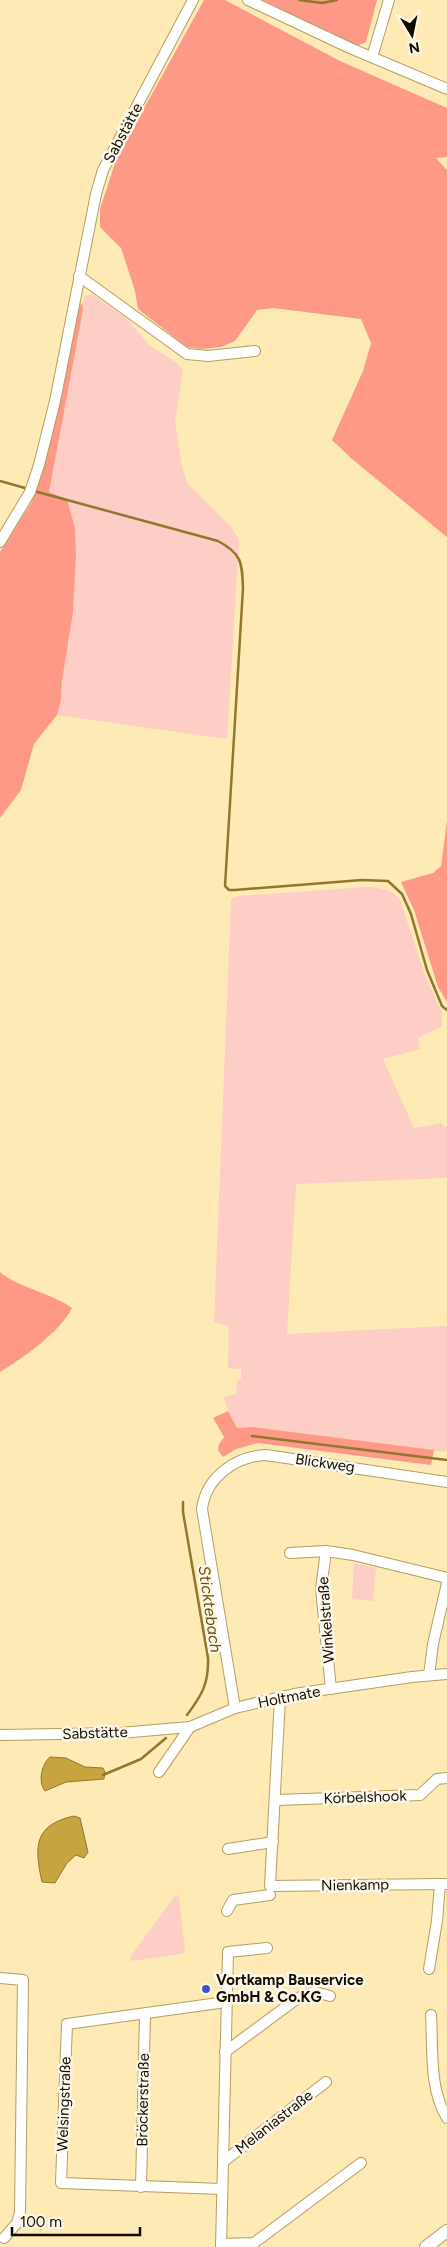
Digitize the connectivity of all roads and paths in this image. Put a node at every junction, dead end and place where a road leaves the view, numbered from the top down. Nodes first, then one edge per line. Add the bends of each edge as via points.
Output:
1 (193, 0) edge
2 (248, 0) edge
3 (389, 0) edge
4 (372, 57) junction
5 (447, 89) edge
6 (79, 276) junction
7 (255, 352) dead end
8 (0, 542) edge
9 (447, 1482) edge
10 (326, 1551) junction
11 (290, 1552) dead end
12 (447, 1578) edge
13 (447, 1583) edge
14 (447, 1674) edge
15 (429, 1675) junction
16 (331, 1689) junction
17 (280, 1698) junction
18 (235, 1708) junction
19 (190, 1727) junction
20 (0, 1735) edge
21 (159, 1772) dead end
22 (447, 1778) edge
23 (276, 1800) junction
24 (273, 1842) junction
25 (228, 1849) dead end
26 (444, 1884) edge
27 (270, 1894) junction
28 (227, 1911) dead end
29 (266, 1948) dead end
30 (429, 1969) dead end
31 (0, 1978) edge
32 (330, 1996) dead end
33 (226, 2002) junction
34 (145, 2014) junction
35 (431, 2015) dead end
36 (225, 2052) junction
37 (326, 2082) dead end
38 (447, 2118) edge
39 (223, 2162) junction
40 (361, 2163) dead end
41 (141, 2187) junction
42 (222, 2189) junction
43 (447, 2231) edge
44 (5, 2240) edge
45 (221, 2245) edge
46 (426, 2247) edge

1 - 6 street, Sabstätte via 103,170
2 - 4 street
3 - 4 street
4 - 5 street
6 - 7 street via 186,354 208,356
6 - 8 street, Sabstätte via 39,465 30,492
9 - 18 street, Blickweg via 266,1455 235,1463 212,1483 203,1497 202,1508
10 - 11 street
10 - 12 street
10 - 16 street, Winkelstraße via 321,1589
13 - 15 street
14 - 15 street, Holtmate
15 - 16 street, Holtmate
16 - 17 street, Holtmate
17 - 18 street, Holtmate
17 - 23 street
18 - 19 street, Holtmate
19 - 20 street, Sabstätte via 120,1733
19 - 21 street
22 - 23 street, Körbelshook via 437,1779 420,1795
23 - 24 street
24 - 25 street
24 - 27 street
26 - 27 street, Nienkamp
26 - 30 street, Nienkamp
27 - 28 street, Nienkamp via 233,1900
29 - 33 street, Melaniastraße via 228,1952
31 - 44 street via 23,1980 20,2212 17,2223
32 - 36 street via 315,1992 298,1998
33 - 34 street, Welsingstraße
33 - 36 street, Melaniastraße
34 - 41 street, Bröckerstraße
34 - 41 street, Welsingstraße via 68,2024 61,2183
35 - 38 street via 435,2092
36 - 39 street, Melaniastraße
37 - 39 street, Melaniastraße
39 - 42 street, Melaniastraße
40 - 45 street, Melaniastraße via 254,2243
41 - 42 street, Welsingstraße
42 - 45 street, Melaniastraße
43 - 46 main road

